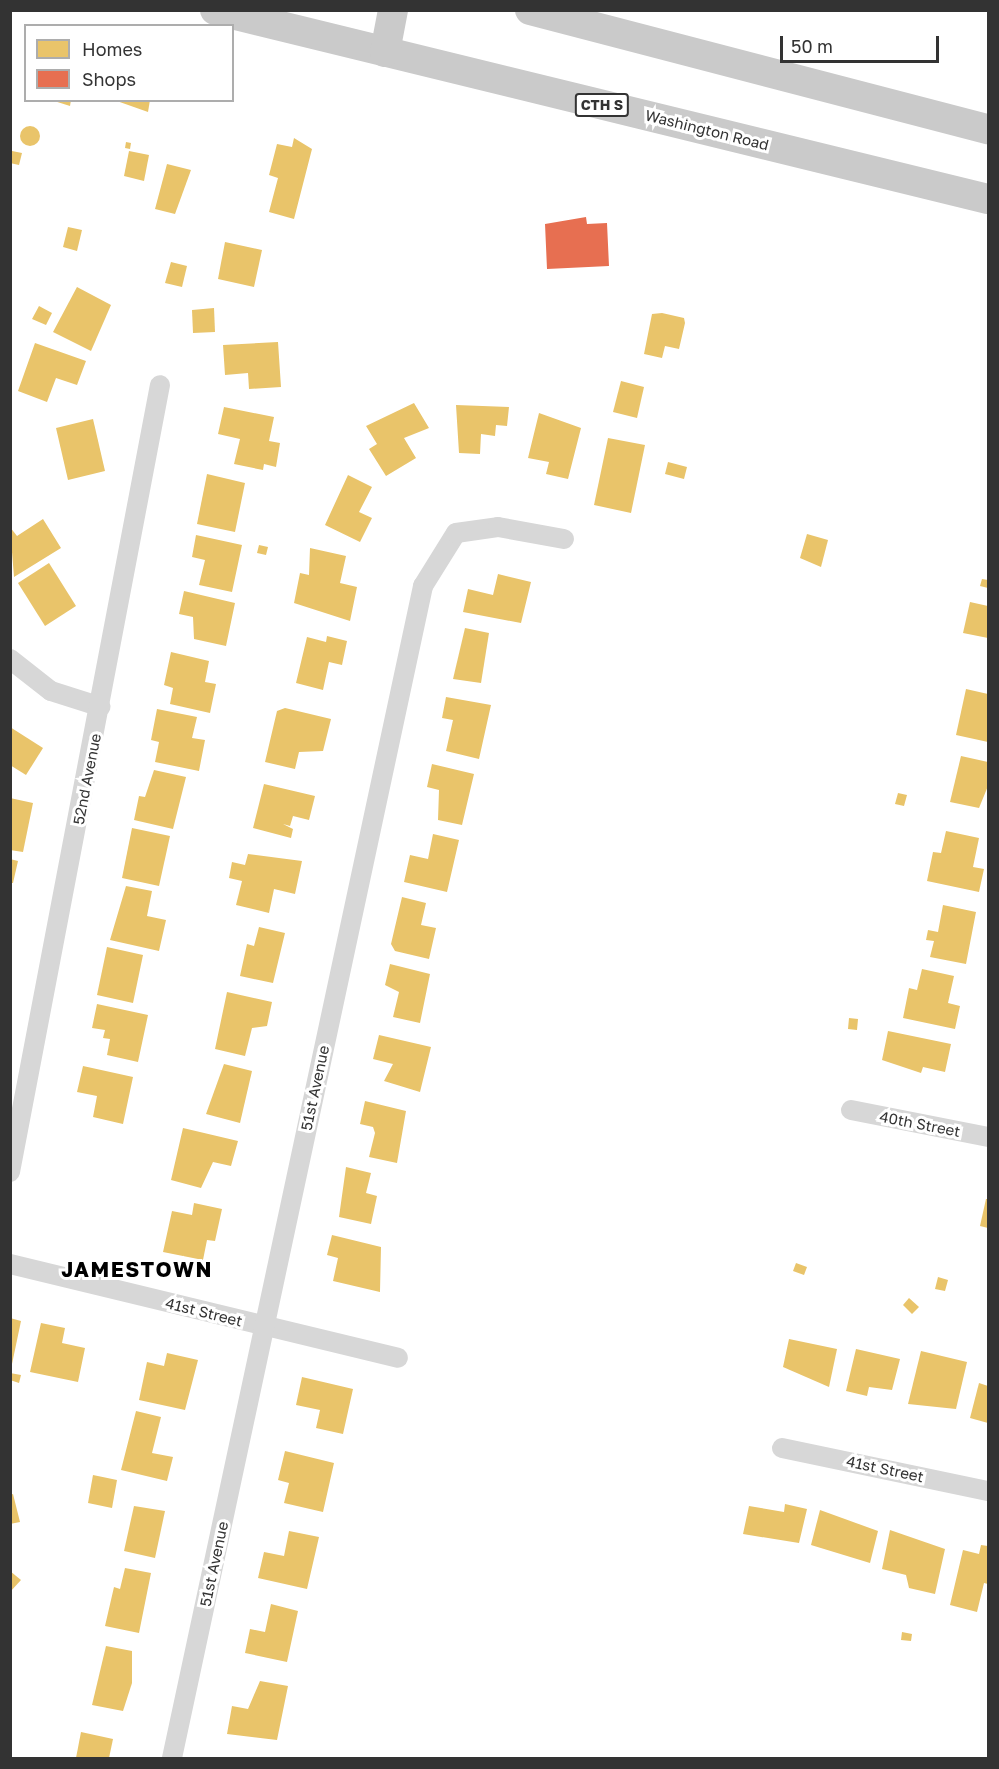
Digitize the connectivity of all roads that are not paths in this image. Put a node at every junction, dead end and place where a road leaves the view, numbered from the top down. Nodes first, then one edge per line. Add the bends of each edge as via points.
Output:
1 (215, 10) edge
2 (393, 10) edge
3 (531, 10) edge
4 (385, 52) junction
5 (988, 129) edge
6 (988, 199) edge
7 (160, 385) dead end
8 (564, 539) dead end
9 (10, 659) edge
10 (101, 706) junction
11 (851, 1110) dead end
12 (988, 1137) edge
13 (10, 1172) edge
14 (10, 1264) edge
15 (264, 1326) junction
16 (398, 1358) dead end
17 (782, 1448) dead end
18 (988, 1491) edge
19 (172, 1758) edge

1 - 4 main road, Washington Road / CTH S
2 - 4 main road
3 - 5 main road
4 - 6 main road, Washington Road / CTH S
7 - 10 street, 52nd Avenue
8 - 15 street, 51st Avenue via 498,527 456,532 423,586
9 - 10 street via 51,691
10 - 13 street, 52nd Avenue
11 - 12 street, 40th Street
14 - 15 street, 41st Street
15 - 16 street, 41st Street
15 - 19 street, 51st Avenue
17 - 18 street, 41st Street

